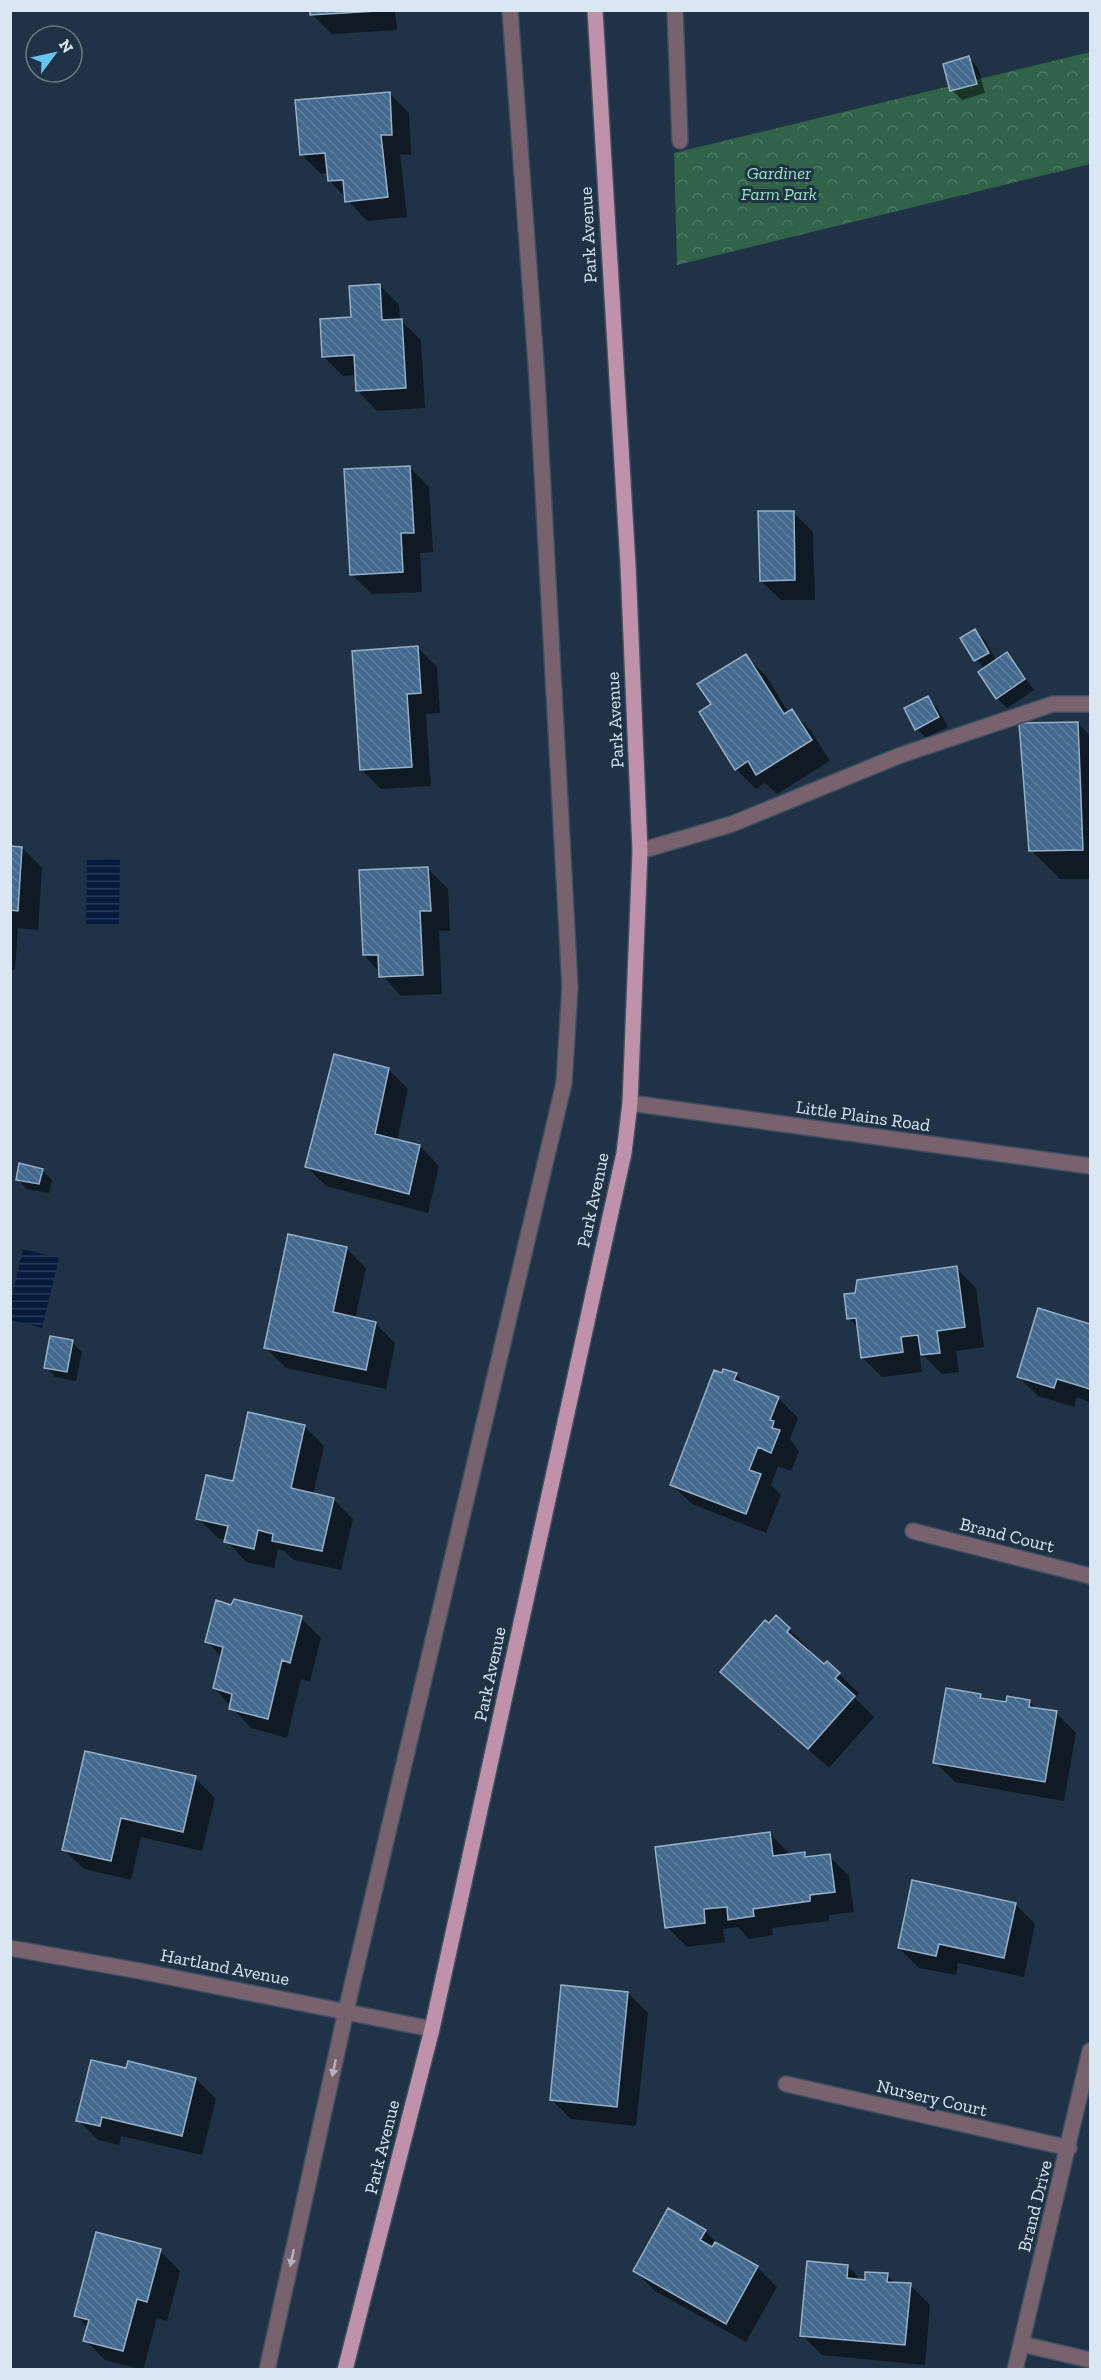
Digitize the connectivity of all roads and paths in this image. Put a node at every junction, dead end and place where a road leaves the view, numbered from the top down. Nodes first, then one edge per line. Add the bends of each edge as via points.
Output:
1 (510, 10) edge
2 (595, 10) edge
3 (675, 10) edge
4 (680, 141) dead end
5 (1090, 704) edge
6 (640, 851) junction
7 (630, 1103) junction
8 (1090, 1166) edge
9 (913, 1531) dead end
10 (1090, 1576) edge
11 (10, 1948) edge
12 (346, 2011) junction
13 (432, 2030) junction
14 (1090, 2051) edge
15 (786, 2084) dead end
16 (1069, 2148) junction
17 (1022, 2344) junction
18 (1090, 2360) edge
19 (267, 2370) edge
20 (345, 2370) edge
21 (1015, 2370) edge

1 - 12 street via 537,378 570,987 564,1083
2 - 6 main road, Park Avenue
3 - 4 street
5 - 6 street via 1053,704 901,755 732,824
6 - 7 main road, Park Avenue
7 - 8 street, Little Plains Road
7 - 13 main road, Park Avenue via 624,1153
9 - 10 street, Brand Court
11 - 12 street, Hartland Avenue
12 - 13 street, Hartland Avenue
12 -> 19 street
13 - 20 main road, Park Avenue
14 - 16 street, Brand Drive
15 - 16 street, Nursery Court
16 - 17 street, Brand Drive
17 - 18 street
17 - 21 street, Brand Drive

